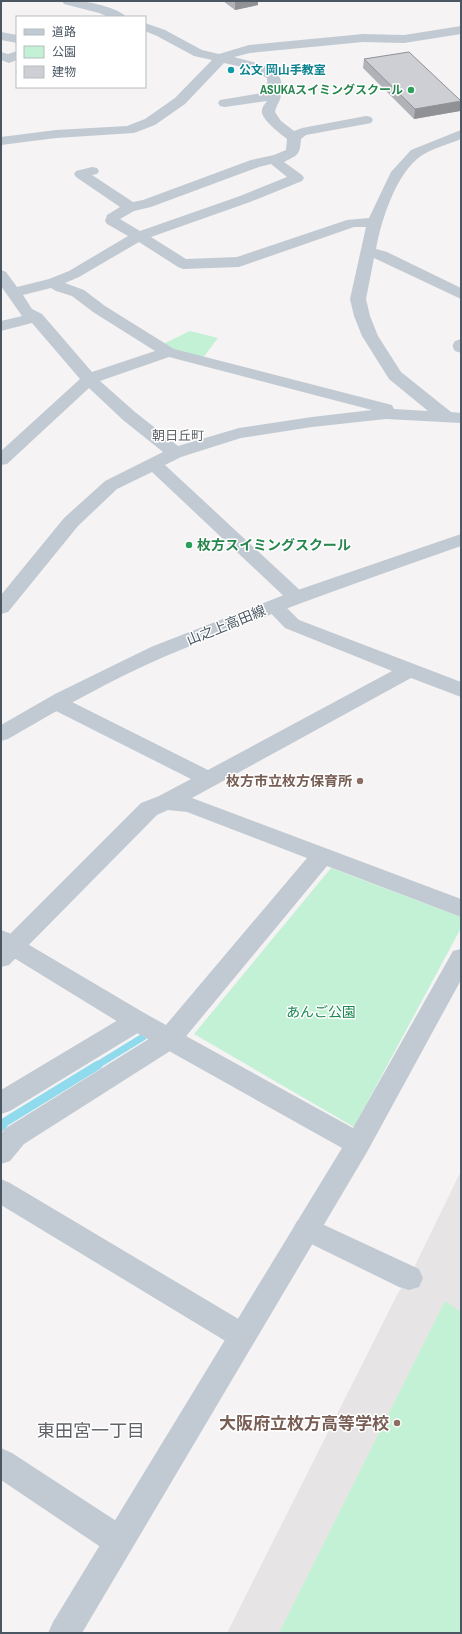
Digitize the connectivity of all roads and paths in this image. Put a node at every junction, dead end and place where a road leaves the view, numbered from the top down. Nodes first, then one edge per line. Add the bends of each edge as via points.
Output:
1 (68, 1) edge
2 (118, 16) edge
3 (146, 27) edge
4 (460, 32) edge
5 (161, 33) junction
6 (1, 36) edge
7 (16, 38) edge
8 (146, 38) edge
9 (1, 56) edge
10 (16, 56) edge
11 (222, 57) junction
12 (274, 96) junction
13 (226, 103) dead end
14 (366, 120) dead end
15 (461, 134) edge
16 (294, 138) junction
17 (1, 140) edge
18 (277, 159) junction
19 (82, 174) dead end
20 (130, 207) junction
21 (375, 222) junction
22 (139, 236) junction
23 (368, 252) junction
24 (1, 275) edge
25 (54, 282) junction
26 (14, 293) junction
27 (461, 294) edge
28 (36, 318) junction
29 (1, 326) edge
30 (461, 344) edge
31 (461, 348) edge
32 (168, 352) junction
33 (89, 379) junction
34 (409, 415) junction
35 (454, 417) edge
36 (175, 453) junction
37 (1, 460) edge
38 (153, 464) junction
39 (461, 540) edge
40 (296, 597) junction
41 (274, 606) junction
42 (1, 608) edge
43 (409, 670) junction
44 (461, 690) edge
45 (57, 703) junction
46 (1, 734) edge
47 (208, 779) junction
48 (167, 802) junction
49 (323, 855) junction
50 (461, 908) edge
51 (5, 948) edge
52 (460, 961) edge
53 (137, 1021) junction
54 (169, 1039) junction
55 (1, 1102) edge
56 (358, 1144) junction
57 (1, 1153) edge
58 (1, 1191) edge
59 (307, 1229) junction
60 (409, 1278) dead end
61 (242, 1336) junction
62 (1, 1463) edge
63 (119, 1541) junction
64 (64, 1633) edge

1 - 2 street
3 - 5 street
4 - 11 street via 404,39 363,38 249,50
5 - 8 street
5 - 11 street via 198,53
6 - 7 street
9 - 10 street via 9,59
11 - 12 street via 255,66 273,76
11 - 17 street via 180,101 150,122 129,130
12 - 13 street
12 - 16 street via 269,113
14 - 16 street via 302,132
15 - 21 street via 416,153 398,172
16 - 18 street via 293,151
18 - 20 street via 256,163 146,204
18 - 22 street via 277,163 297,178
19 - 20 street
20 - 22 street via 112,218 112,221
21 - 22 street via 352,223 239,262 183,264
21 - 23 street
22 - 25 street via 74,274
23 - 27 street via 382,255
23 - 35 street via 358,299 370,336 395,375
24 - 26 street
25 - 26 street
25 - 32 street via 61,288 78,293
26 - 28 street via 26,312
28 - 29 street
28 - 33 street
30 - 31 street
32 - 33 street
32 - 34 street
33 - 36 street
33 - 37 street
34 - 35 street
34 - 36 street via 386,414 239,432
36 - 38 street
38 - 40 street
38 - 42 street via 111,485 71,522
39 - 40 street, 山之上高田線
40 - 41 street, 山之上高田線
41 - 43 street via 292,624
41 - 45 street, 山之上高田線 via 158,652
43 - 44 street
43 - 47 street
45 - 46 street, 山之上高田線
45 - 47 street
47 - 48 street
48 - 49 street via 190,805
48 - 51 street via 149,809
49 - 50 street
49 - 54 street
51 - 53 street
52 - 56 street
53 - 54 street
53 - 55 street
54 - 56 street
54 - 57 street via 15,1136
56 - 59 street
58 - 61 street
59 - 60 street
59 - 61 street
61 - 63 street
62 - 63 street
63 - 64 street

